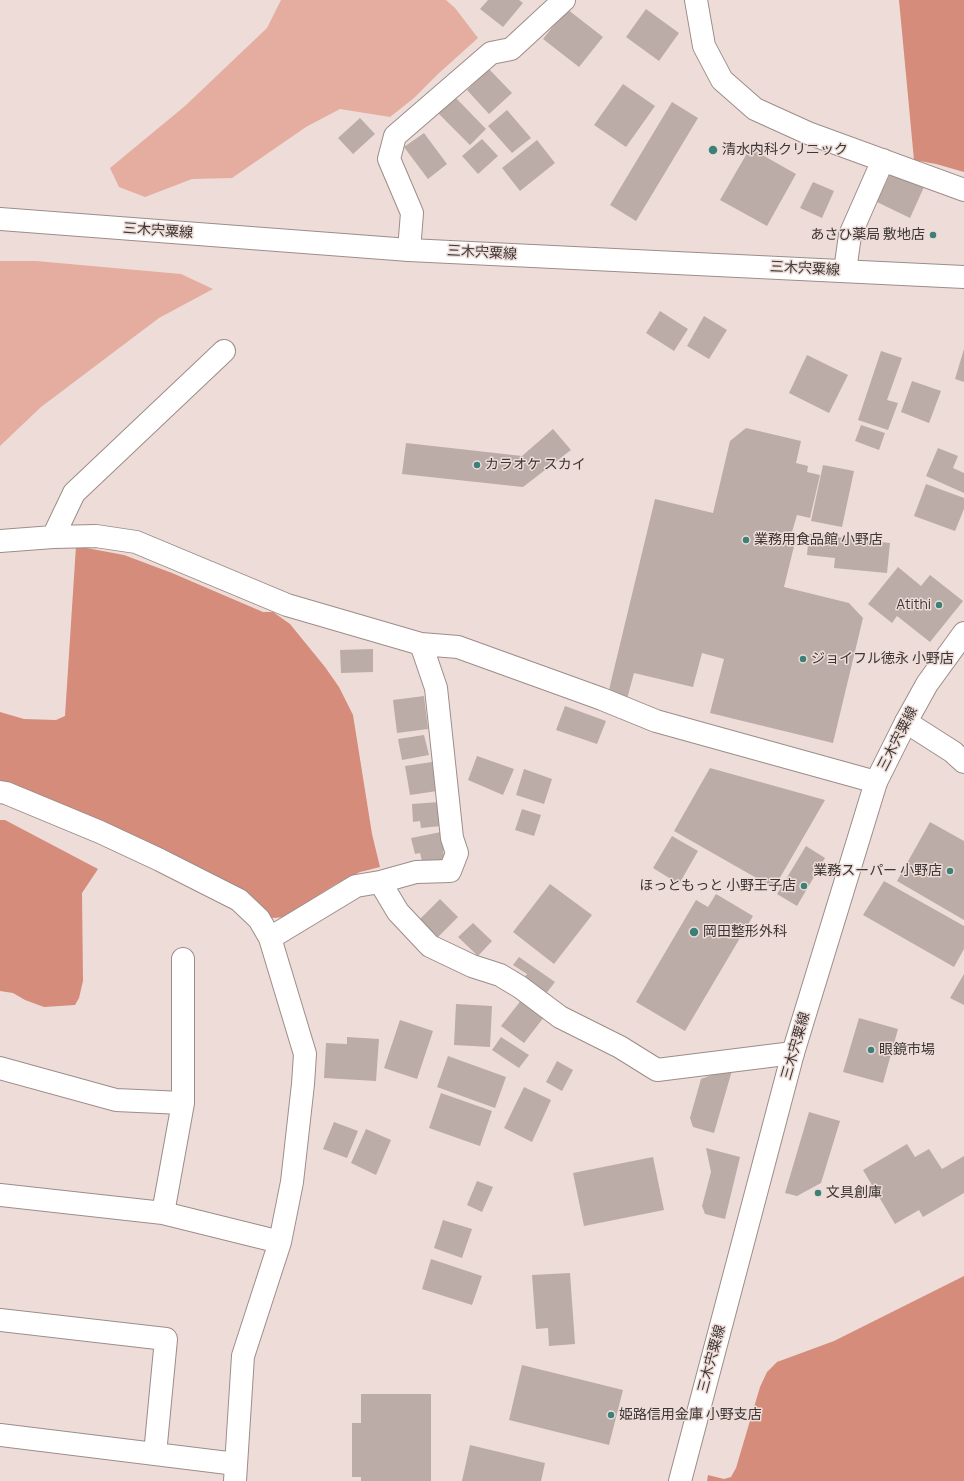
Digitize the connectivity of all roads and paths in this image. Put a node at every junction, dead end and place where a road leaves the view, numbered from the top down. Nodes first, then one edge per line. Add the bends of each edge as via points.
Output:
1 (564, 0) edge
2 (696, 0) edge
3 (883, 160) junction
4 (964, 190) edge
5 (0, 219) edge
6 (410, 250) junction
7 (845, 271) junction
8 (964, 277) edge
9 (224, 351) dead end
10 (53, 537) junction
11 (0, 541) edge
12 (964, 633) edge
13 (421, 644) junction
14 (906, 722) junction
15 (964, 762) edge
16 (876, 782) junction
17 (0, 792) edge
18 (380, 882) junction
19 (270, 938) junction
20 (183, 960) dead end
21 (793, 1053) junction
22 (0, 1068) edge
23 (183, 1104) junction
24 (0, 1195) edge
25 (163, 1213) junction
26 (280, 1242) junction
27 (0, 1320) edge
28 (0, 1435) edge
29 (155, 1454) junction
30 (236, 1472) edge
31 (680, 1481) edge

1 - 6 street via 510,49 491,53 395,136 389,159 412,213
2 - 3 street via 704,46 722,80 755,108 808,133
3 - 4 street
3 - 7 street via 850,235
5 - 6 street, 三木宍粟線
6 - 7 street, 三木宍粟線
7 - 8 street, 三木宍粟線
9 - 10 street via 74,493
10 - 11 street
10 - 13 street via 96,536 136,542 287,605
12 - 14 street, 三木宍粟線 via 927,684
13 - 16 street via 458,647 602,698 656,721
13 - 18 street via 436,688 452,838 457,853 450,871 416,872
14 - 15 street
14 - 16 street, 三木宍粟線
16 - 21 street, 三木宍粟線
17 - 19 street via 100,832 239,900 259,919
18 - 19 street via 356,886
18 - 21 street via 398,912 430,946 472,966 500,975 560,1017 620,1047 657,1070
19 - 26 street via 305,1054 292,1182
20 - 23 street
21 - 31 street, 三木宍粟線
22 - 23 street via 116,1100
23 - 25 street
24 - 25 street
25 - 26 street
26 - 30 street via 244,1356
27 - 29 street via 166,1339
28 - 29 street
29 - 30 street

